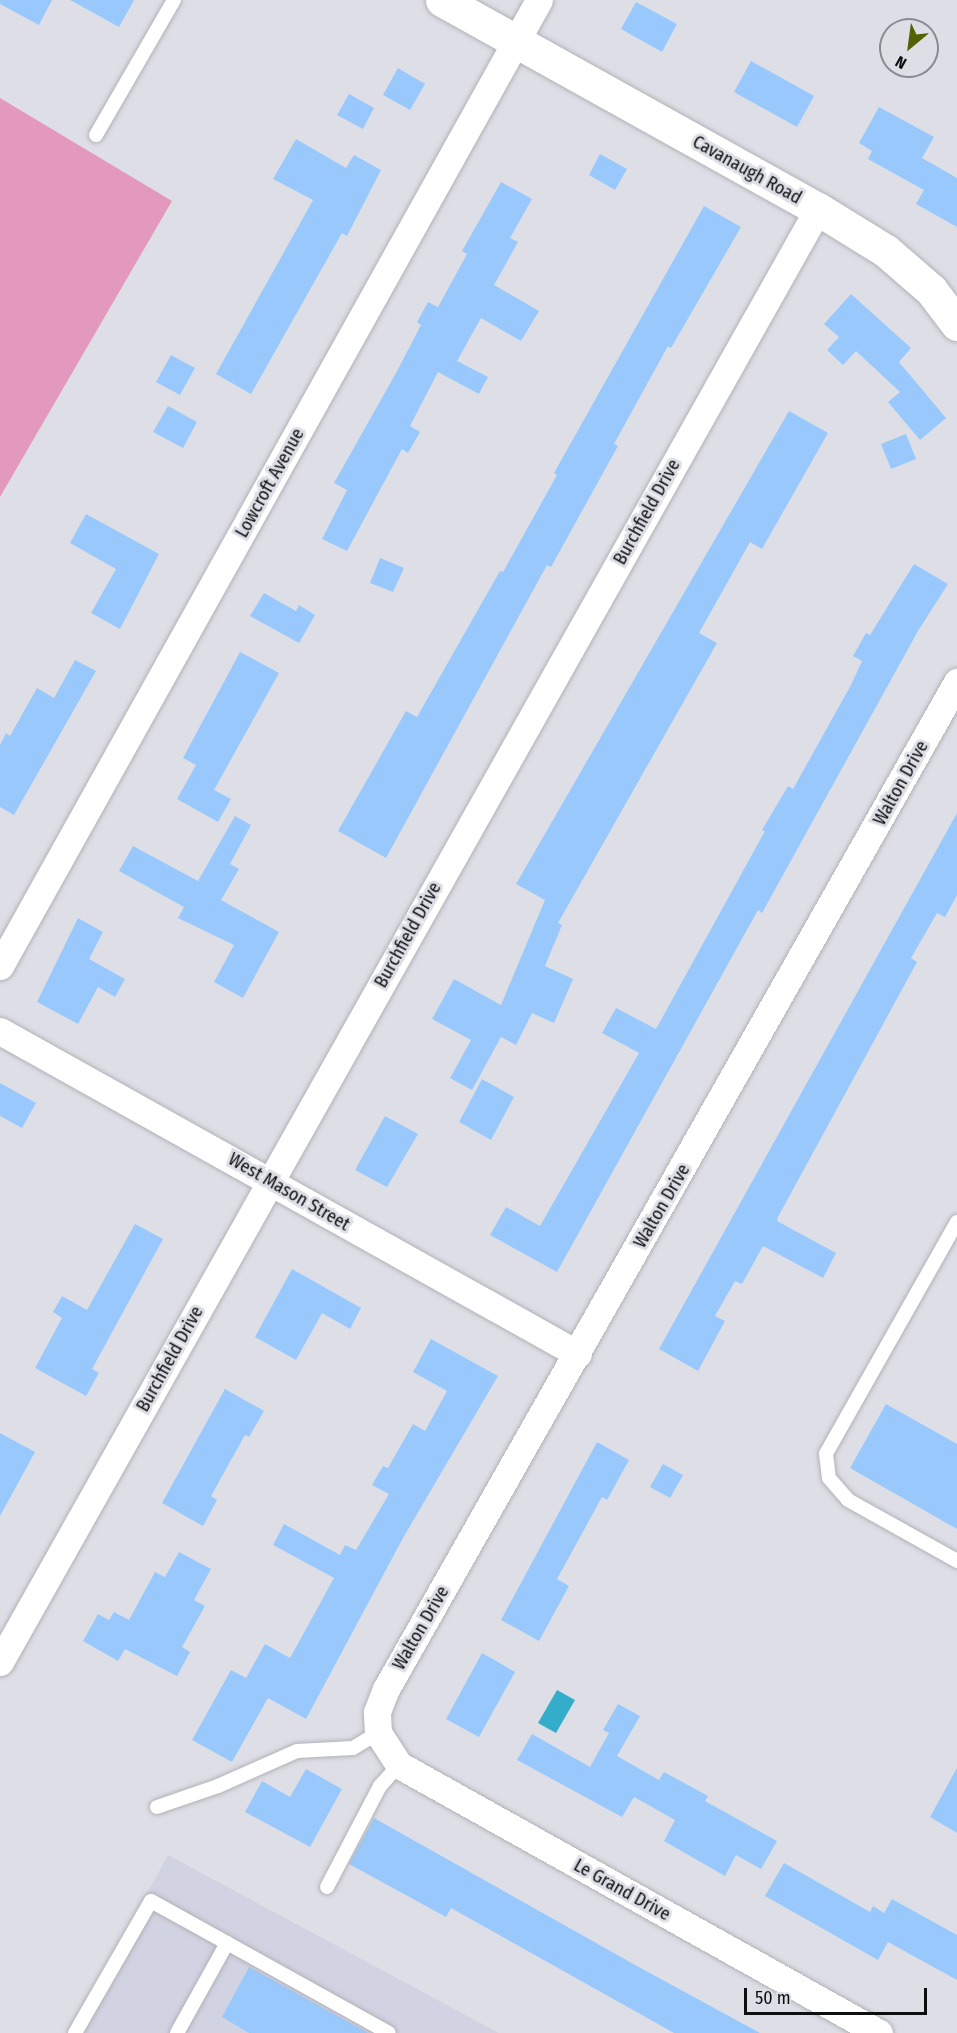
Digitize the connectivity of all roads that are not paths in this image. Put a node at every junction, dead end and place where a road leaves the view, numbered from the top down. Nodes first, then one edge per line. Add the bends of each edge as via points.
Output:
1 (174, 0) edge
2 (442, 0) edge
3 (539, 0) edge
4 (515, 43) junction
5 (96, 135) dead end
6 (818, 209) junction
7 (957, 324) edge
8 (957, 682) edge
9 (0, 966) edge
10 (0, 1031) edge
11 (269, 1181) junction
12 (957, 1222) edge
13 (578, 1354) junction
14 (957, 1561) edge
15 (0, 1662) edge
16 (378, 1733) junction
17 (399, 1765) junction
18 (156, 1806) dead end
19 (327, 1887) dead end
20 (227, 1943) junction
21 (75, 2033) edge
22 (177, 2033) edge
23 (389, 2033) edge
24 (879, 2033) edge

1 - 5 lane
2 - 4 street, Cavanaugh Road
3 - 4 street, Lowcroft Avenue
4 - 6 street, Cavanaugh Road
4 - 9 street, Lowcroft Avenue
6 - 7 street, Cavanaugh Road via 886,251 931,290
6 - 11 street, Burchfield Drive
8 - 13 street, Walton Drive
10 - 11 street, West Mason Street
11 - 13 street, West Mason Street
11 - 15 street, Burchfield Drive
12 - 14 lane via 826,1454 829,1478 848,1500
13 - 16 street, Walton Drive via 386,1689 377,1712
16 - 17 street, Le Grand Drive
16 - 18 lane via 353,1748 297,1751 218,1786
17 - 19 lane via 380,1786
17 - 24 street, Le Grand Drive
20 - 21 lane via 151,1901
20 - 22 lane
20 - 23 lane

